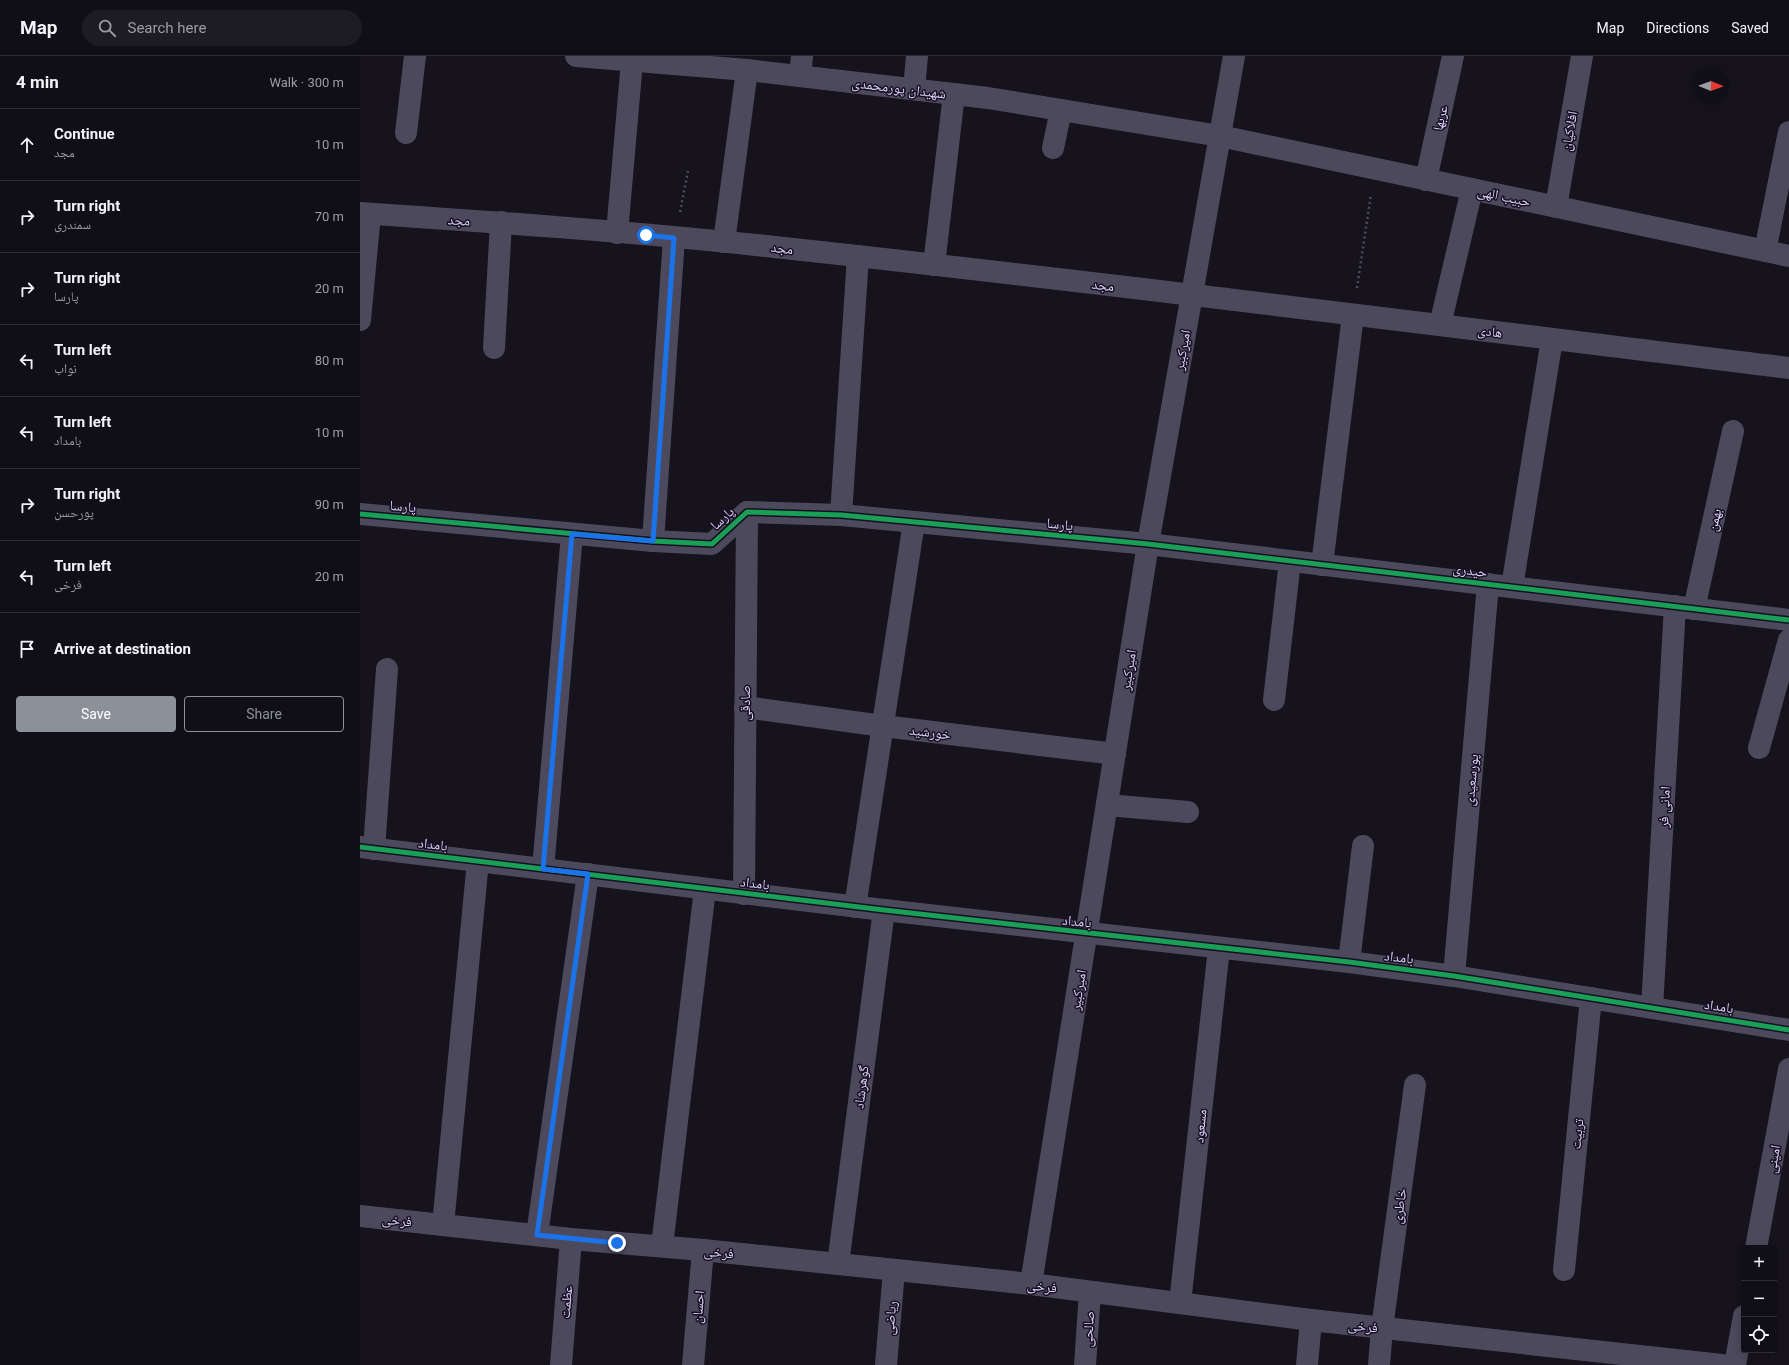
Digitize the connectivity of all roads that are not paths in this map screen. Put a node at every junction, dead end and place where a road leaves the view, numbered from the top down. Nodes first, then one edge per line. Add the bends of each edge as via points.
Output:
1 (415, 56) edge
2 (917, 56) edge
3 (1234, 56) edge
4 (1453, 56) edge
5 (1582, 56) edge
6 (588, 57) edge
7 (632, 62) junction
8 (801, 66) edge
9 (747, 70) junction
10 (914, 89) junction
11 (954, 94) junction
12 (1061, 110) junction
13 (1789, 132) edge
14 (406, 133) dead end
15 (1220, 136) junction
16 (1053, 148) dead end
17 (1426, 180) junction
18 (1472, 189) junction
19 (1556, 207) junction
20 (365, 213) edge
21 (501, 222) junction
22 (617, 233) junction
23 (674, 238) junction
24 (724, 242) junction
25 (1766, 251) junction
26 (858, 256) junction
27 (1789, 256) edge
28 (934, 265) junction
29 (1192, 295) junction
30 (1353, 315) junction
31 (360, 320) edge
32 (1440, 325) junction
33 (1552, 339) junction
34 (494, 348) dead end
35 (1789, 368) edge
36 (1733, 431) dead end
37 (747, 512) junction
38 (360, 514) edge
39 (841, 515) junction
40 (914, 522) junction
41 (572, 534) junction
42 (653, 541) junction
43 (1148, 544) junction
44 (1290, 561) junction
45 (1322, 564) junction
46 (1488, 584) junction
47 (1512, 587) junction
48 (1685, 608) junction
49 (1789, 620) edge
50 (1789, 640) edge
51 (387, 669) dead end
52 (1274, 700) dead end
53 (745, 707) junction
54 (883, 726) junction
55 (1759, 748) dead end
56 (1115, 754) junction
57 (1107, 805) junction
58 (1188, 812) dead end
59 (1362, 846) dead end
60 (367, 848) edge
61 (478, 861) junction
62 (543, 869) junction
63 (588, 874) junction
64 (705, 889) junction
65 (744, 894) junction
66 (855, 907) junction
67 (884, 910) junction
68 (1087, 934) junction
69 (1220, 948) junction
70 (1349, 962) junction
71 (1454, 976) junction
72 (1591, 998) junction
73 (1652, 1008) junction
74 (1789, 1030) edge
75 (1789, 1069) edge
76 (1416, 1085) dead end
77 (360, 1216) edge
78 (443, 1225) junction
79 (537, 1235) junction
80 (571, 1239) junction
81 (1757, 1245) edge
82 (662, 1246) junction
83 (703, 1250) junction
84 (838, 1264) junction
85 (894, 1270) junction
86 (1564, 1270) dead end
87 (1031, 1284) junction
88 (1090, 1292) junction
89 (1180, 1304) junction
90 (1744, 1317) edge
91 (1311, 1320) junction
92 (1382, 1328) junction
93 (1699, 1364) edge
94 (562, 1365) edge
95 (693, 1365) edge
96 (886, 1365) edge
97 (1085, 1365) edge
98 (1307, 1365) edge
99 (1379, 1365) edge
100 (1722, 1365) edge
101 (1735, 1365) edge

1 - 14 street
2 - 10 street
3 - 15 street, امیرکبیر
4 - 17 street, عربها
5 - 19 street, افلاکیان
6 - 7 street, شهیدان پورمحمدی
7 - 9 street, شهیدان پورمحمدی
7 - 22 street
8 - 9 street, شهیدان پورمحمدی
8 - 10 street, شهیدان پورمحمدی
9 - 24 street
10 - 11 street, شهیدان پورمحمدی
11 - 12 street, شهیدان پورمحمدی
11 - 28 street
12 - 15 street, شهیدان پورمحمدی
12 - 16 street
13 - 25 street
15 - 17 street, حبیب الهی
15 - 29 street, امیرکبیر
17 - 18 street, حبیب الهی
18 - 19 street, حبیب الهی
18 - 32 street
19 - 25 street, حبیب الهی
20 - 21 street, مجد
20 - 31 street, مجد
21 - 22 street, مجد
21 - 34 street
22 - 23 street, مجد
23 - 24 street, مجد
23 - 42 street
24 - 26 street, مجد
25 - 27 street, حبیب الهی
26 - 28 street, مجد
26 - 39 street
28 - 29 street, مجد
29 - 30 street, هادی
29 - 43 street, امیرکبیر
30 - 32 street, هادی
30 - 45 street
32 - 33 street, هادی
33 - 35 street, هادی
33 - 47 street
36 - 48 street, بهمن
37 - 39 street, پارسا
37 - 42 street, پارسا via 712,544
37 - 53 street, صادقی
38 - 41 street, پارسا
39 - 40 street, پارسا
40 - 43 street, پارسا
40 - 54 street
41 - 42 street, پارسا
41 - 62 street
43 - 44 street, حیدری
43 - 56 street, امیرکبیر
44 - 45 street, حیدری
44 - 52 street
45 - 46 street, حیدری
46 - 47 street, حیدری
46 - 71 street, پورسعیدی
47 - 48 street, حیدری
48 - 49 street, حیدری
48 - 73 street, امانی فر
50 - 55 street
51 - 60 street
53 - 54 street, خورشید
53 - 65 street, صادقی
54 - 56 street, خورشید
54 - 66 street
56 - 57 street, امیرکبیر
57 - 58 street
57 - 68 street, امیرکبیر
59 - 70 street
60 - 61 street, بامداد
61 - 62 street, بامداد
61 - 78 street
62 - 63 street, بامداد
63 - 64 street, بامداد
63 - 79 street
64 - 65 street, بامداد
64 - 82 street
65 - 66 street, بامداد
66 - 67 street, بامداد
67 - 68 street, بامداد
67 - 84 street, گوهرشاد
68 - 69 street, بامداد
68 - 87 street, امیرکبیر
69 - 70 street, بامداد
69 - 89 street, مسعود
70 - 71 street, بامداد
71 - 72 street, بامداد
72 - 73 street, بامداد
72 - 86 street, تربیت
73 - 74 street, بامداد
75 - 81 street, امینی
76 - 92 street, خاطری
77 - 78 street, فرخی
78 - 79 street, فرخی
79 - 80 street, فرخی
80 - 82 street, فرخی
80 - 94 street, عظمت
82 - 83 street, فرخی
83 - 84 street, فرخی
83 - 95 street, احسان
84 - 85 street, فرخی
85 - 87 street, فرخی
85 - 96 street, ریاضی
87 - 88 street, فرخی
88 - 89 street, فرخی
88 - 97 street, صالحی
89 - 91 street, فرخی
90 - 101 street
91 - 92 street, فرخی
91 - 98 street
92 - 93 street, فرخی
92 - 99 street, خاطری
93 - 100 street, فرخی

